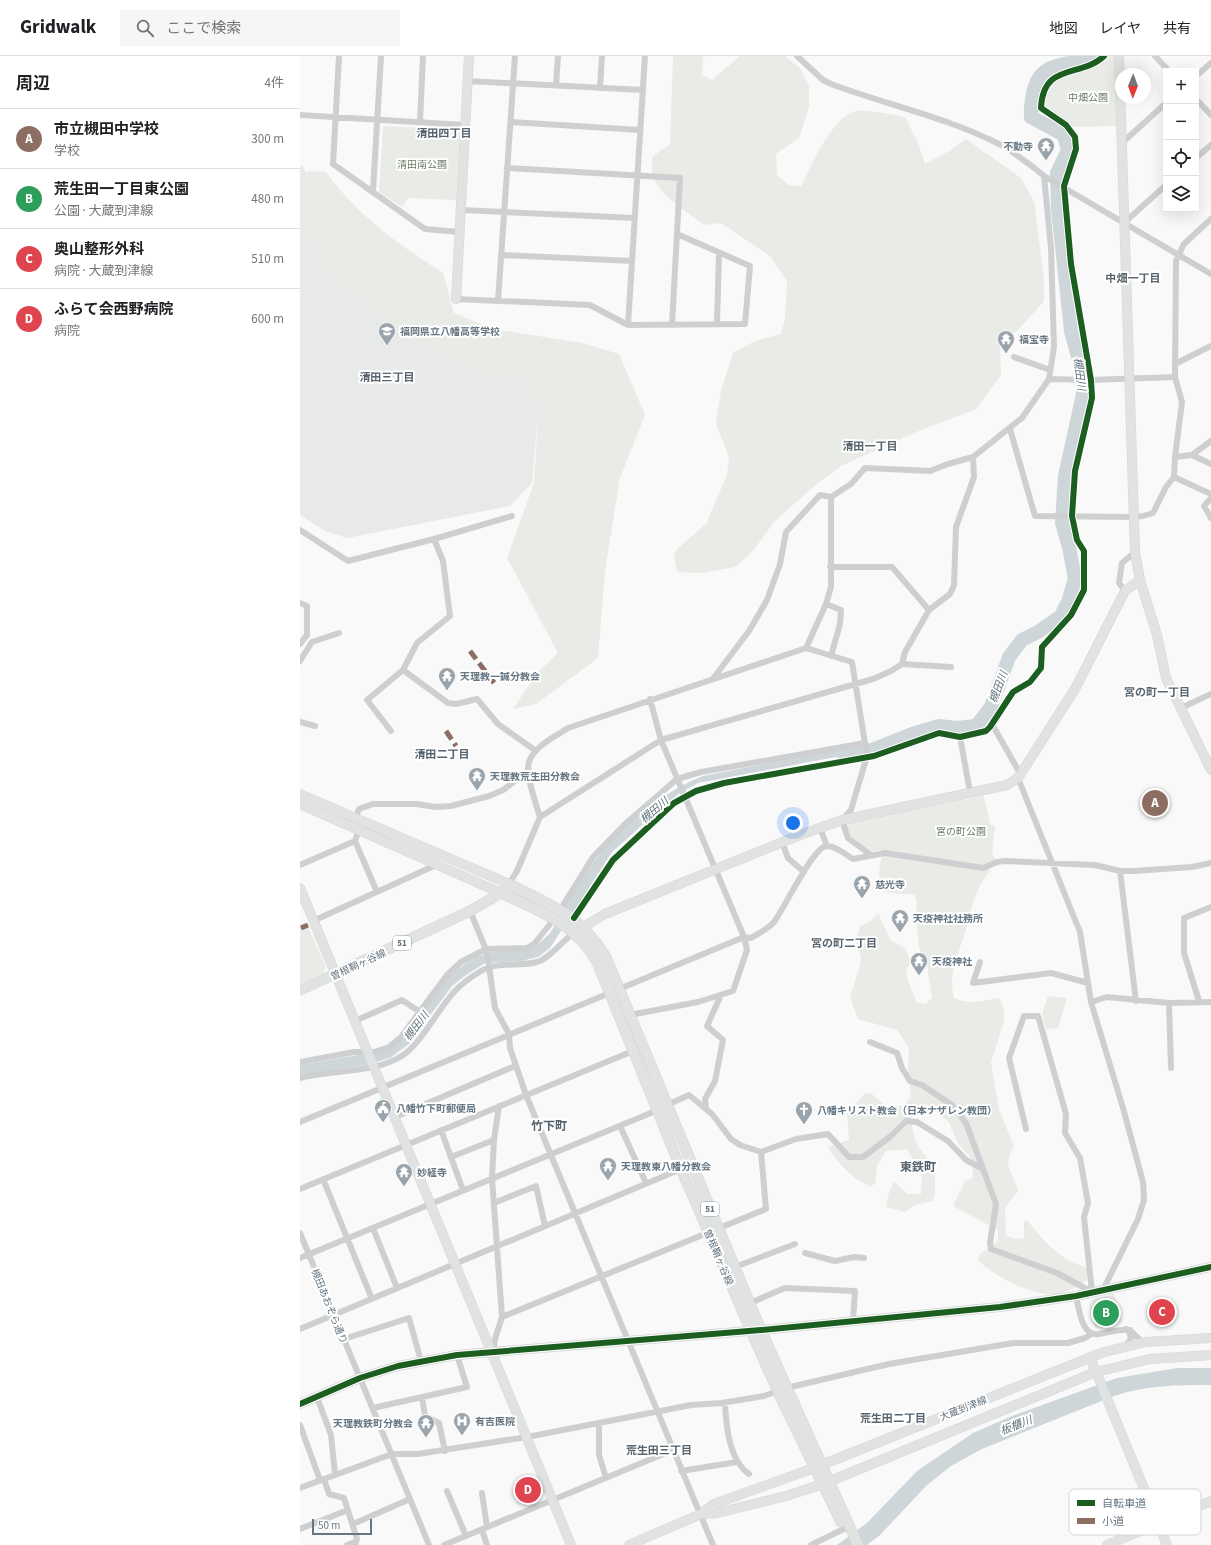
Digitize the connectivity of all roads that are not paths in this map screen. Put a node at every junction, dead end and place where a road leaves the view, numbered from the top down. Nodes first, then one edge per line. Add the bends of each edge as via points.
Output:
1 (339, 56) edge
2 (381, 56) edge
3 (423, 56) edge
4 (469, 56) edge
5 (515, 56) edge
6 (558, 56) edge
7 (602, 56) edge
8 (645, 56) edge
9 (797, 56) edge
10 (1104, 56) edge
11 (1119, 56) edge
12 (1155, 56) edge
13 (1211, 63) edge
14 (1166, 68) edge
15 (1199, 73) edge
16 (467, 81) junction
17 (513, 83) junction
18 (556, 85) junction
19 (600, 88) junction
20 (643, 90) junction
21 (1199, 102) edge
22 (1165, 104) edge
23 (300, 115) edge
24 (1211, 115) edge
25 (336, 117) junction
26 (377, 120) junction
27 (420, 122) junction
28 (510, 122) junction
29 (465, 125) junction
30 (640, 130) junction
31 (1123, 142) junction
32 (1211, 145) edge
33 (1199, 155) edge
34 (507, 168) junction
35 (638, 175) junction
36 (1044, 176) junction
37 (1064, 186) junction
38 (1163, 188) edge
39 (373, 191) junction
40 (461, 210) junction
41 (504, 212) junction
42 (635, 218) junction
43 (1211, 219) edge
44 (1124, 222) junction
45 (460, 232) junction
46 (677, 234) junction
47 (719, 252) junction
48 (1178, 254) junction
49 (502, 255) junction
50 (632, 261) junction
51 (1211, 274) edge
52 (456, 299) joint
53 (498, 301) junction
54 (717, 324) junction
55 (628, 325) junction
56 (672, 325) junction
57 (1211, 346) edge
58 (1014, 357) dead end
59 (1175, 364) junction
60 (1050, 370) junction
61 (1175, 377) junction
62 (1129, 378) junction
63 (1049, 379) junction
64 (1090, 380) junction
65 (1010, 429) junction
66 (1211, 441) edge
67 (1192, 455) junction
68 (973, 457) junction
69 (1175, 457) junction
70 (1211, 464) edge
71 (1174, 477) junction
72 (1211, 494) edge
73 (831, 497) junction
74 (1211, 498) edge
75 (512, 516) dead end
76 (1069, 516) junction
77 (1133, 517) junction
78 (1211, 518) edge
79 (300, 530) edge
80 (434, 539) junction
81 (1135, 552) junction
82 (830, 567) junction
83 (1140, 580) junction
84 (1125, 591) junction
85 (300, 603) edge
86 (826, 604) junction
87 (929, 610) junction
88 (339, 633) dead end
89 (300, 644) edge
90 (806, 648) junction
91 (831, 656) junction
92 (300, 661) edge
93 (902, 664) junction
94 (951, 667) dead end
95 (403, 670) junction
96 (712, 680) junction
97 (855, 684) junction
98 (1211, 694) edge
99 (650, 699) junction
100 (1181, 708) junction
101 (300, 722) edge
102 (992, 724) junction
103 (315, 726) dead end
104 (391, 731) dead end
105 (960, 737) junction
106 (661, 740) junction
107 (865, 744) junction
108 (536, 751) junction
109 (867, 756) junction
110 (1211, 770) edge
111 (528, 771) junction
112 (1019, 777) junction
113 (679, 781) junction
114 (970, 792) junction
115 (300, 794) edge
116 (685, 795) junction
117 (300, 804) edge
118 (356, 817) junction
119 (540, 817) junction
120 (842, 820) junction
121 (820, 828) junction
122 (359, 830) junction
123 (355, 841) junction
124 (782, 842) junction
125 (826, 846) junction
126 (871, 855) junction
127 (1051, 863) junction
128 (1211, 863) edge
129 (300, 865) edge
130 (436, 865) junction
131 (715, 868) junction
132 (1120, 871) junction
133 (804, 872) junction
134 (509, 884) junction
135 (300, 888) edge
136 (377, 892) junction
137 (501, 893) junction
138 (1211, 906) edge
139 (561, 910) junction
140 (470, 912) junction
141 (574, 918) junction
142 (555, 919) junction
143 (313, 921) junction
144 (575, 929) junction
145 (744, 937) junction
146 (487, 950) junction
147 (980, 962) dead end
148 (490, 965) junction
149 (335, 975) junction
150 (1088, 983) junction
151 (300, 990) edge
152 (619, 990) junction
153 (609, 994) junction
154 (720, 995) junction
155 (1136, 1001) junction
156 (1199, 1001) junction
157 (1091, 1002) junction
158 (1211, 1002) edge
159 (1169, 1003) junction
160 (420, 1012) junction
161 (630, 1015) junction
162 (355, 1021) junction
163 (509, 1034) junction
164 (870, 1042) dead end
165 (633, 1051) junction
166 (371, 1059) junction
167 (300, 1062) edge
168 (516, 1066) junction
169 (1171, 1068) dead end
170 (300, 1078) edge
171 (382, 1087) junction
172 (526, 1095) junction
173 (499, 1106) junction
174 (662, 1108) junction
175 (706, 1109) junction
176 (395, 1117) junction
177 (300, 1122) edge
178 (620, 1126) junction
179 (1026, 1129) dead end
180 (441, 1130) junction
181 (494, 1140) junction
182 (406, 1145) junction
183 (761, 1152) junction
184 (550, 1154) junction
185 (451, 1157) junction
186 (983, 1168) junction
187 (681, 1169) junction
188 (492, 1178) junction
189 (323, 1180) junction
190 (646, 1183) junction
191 (300, 1189) edge
192 (464, 1190) junction
193 (431, 1204) junction
194 (494, 1204) junction
195 (575, 1213) junction
196 (545, 1226) junction
197 (373, 1228) junction
198 (713, 1230) junction
199 (300, 1233) edge
200 (348, 1238) junction
201 (795, 1244) dead end
202 (497, 1246) junction
203 (805, 1253) dead end
204 (309, 1254) junction
205 (300, 1258) edge
206 (864, 1258) dead end
207 (455, 1264) junction
208 (735, 1266) junction
209 (1211, 1267) edge
210 (601, 1276) junction
211 (397, 1288) junction
212 (1103, 1290) junction
213 (1092, 1292) junction
214 (1076, 1296) junction
215 (372, 1299) junction
216 (750, 1303) junction
217 (334, 1315) junction
218 (502, 1317) junction
219 (853, 1321) junction
220 (300, 1329) edge
221 (1126, 1329) junction
222 (756, 1331) junction
223 (1092, 1334) junction
224 (1211, 1338) edge
225 (344, 1340) junction
226 (628, 1341) junction
227 (1146, 1342) junction
228 (1126, 1346) junction
229 (493, 1353) junction
230 (457, 1355) junction
231 (1211, 1355) edge
232 (1090, 1357) junction
233 (421, 1361) junction
234 (1096, 1372) junction
235 (360, 1378) junction
236 (782, 1390) junction
237 (317, 1397) junction
238 (422, 1397) junction
239 (725, 1403) junction
240 (300, 1404) edge
241 (373, 1408) junction
242 (656, 1413) junction
243 (600, 1423) junction
244 (300, 1425) edge
245 (526, 1437) junction
246 (673, 1450) junction
247 (445, 1451) junction
248 (392, 1454) junction
249 (737, 1462) junction
250 (818, 1467) junction
251 (681, 1471) junction
252 (335, 1474) junction
253 (749, 1474) dead end
254 (606, 1478) junction
255 (322, 1479) junction
256 (826, 1482) junction
257 (300, 1488) edge
258 (1143, 1489) edge
259 (447, 1491) dead end
260 (482, 1493) dead end
261 (410, 1499) junction
262 (553, 1500) junction
263 (1211, 1501) edge
264 (1201, 1505) edge
265 (348, 1510) junction
266 (701, 1514) junction
267 (353, 1524) junction
268 (846, 1527) junction
269 (484, 1528) junction
270 (300, 1529) edge
271 (1131, 1535) edge
272 (1162, 1535) edge
273 (466, 1536) junction
274 (355, 1543) edge
275 (347, 1545) edge
276 (429, 1545) edge
277 (444, 1545) edge
278 (487, 1545) edge
279 (571, 1545) edge
280 (629, 1545) edge
281 (713, 1545) edge
282 (811, 1545) edge
283 (851, 1545) edge
284 (858, 1545) edge
285 (1107, 1545) edge
286 (1167, 1545) edge

1 - 25 street
2 - 26 street
3 - 27 street
4 - 16 street
5 - 17 street
6 - 18 street
7 - 19 street
8 - 20 street
9 - 36 street via 831,84 961,128 998,144 1025,160
10 - 37 street via 1091,65 1059,74 1049,81 1042,97 1041,108 1066,125 1075,137 1076,149
11 - 31 street
12 - 14 street
13 - 15 street
16 - 17 street
16 - 29 street
17 - 18 street
17 - 28 street
18 - 19 street
19 - 20 street
20 - 30 street
21 - 24 street
22 - 31 street
23 - 25 street
25 - 26 street
25 - 39 street via 333,164
26 - 27 street
26 - 39 street
27 - 29 street
28 - 30 street
28 - 34 street
29 - 40 street
30 - 35 street
31 - 44 street
32 - 33 street
34 - 35 street
34 - 41 street
35 - 42 street
35 - 46 street via 680,178
36 - 37 street
36 - 60 street via 1054,347
37 - 44 street
37 - 64 street via 1071,264
38 - 44 street
39 - 45 street via 425,229
40 - 41 street
40 - 45 street
41 - 42 street
41 - 49 street
42 - 50 street
43 - 48 street via 1184,244
44 - 48 street
44 - 62 street
45 - 52 street
46 - 47 street
46 - 56 street
47 - 54 street
47 - 54 street via 750,266 745,324
48 - 51 street
48 - 59 street
49 - 50 street
49 - 53 street
50 - 55 street
52 - 53 street
53 - 55 street via 590,305
54 - 56 street
55 - 56 street
57 - 59 street
58 - 60 street
59 - 61 street
60 - 63 street
61 - 62 street
61 - 69 street via 1182,402
62 - 64 street
62 - 77 street
63 - 64 street
63 - 65 street via 1022,418
64 - 76 street via 1092,398 1075,471
65 - 68 street
65 - 76 street via 1035,516
66 - 67 street
67 - 69 street
67 - 70 street
68 - 73 street via 930,471 864,468 851,484
68 - 87 street via 974,477 956,527 954,585 950,594
69 - 71 street
71 - 72 street
71 - 77 street via 1153,513
73 - 82 street
73 - 96 street via 820,494 786,532 780,564 767,600 749,631
74 - 78 street via 1204,506
75 - 80 street
76 - 77 street
76 - 102 street via 1077,540 1084,551 1084,590 1071,615 1042,647 1040,668 1030,682 1013,692
77 - 81 street
79 - 80 street via 348,561
80 - 95 street via 443,561 450,616 417,643
81 - 83 street
81 - 84 street via 1122,563 1119,583
82 - 86 street via 830,586
82 - 87 street via 892,567
83 - 84 street
83 - 100 street via 1157,635 1166,678
84 - 112 street via 1075,689
85 - 89 street via 306,606 307,635
86 - 90 street
86 - 91 street via 840,610 840,624
87 - 93 street via 905,652
88 - 92 street via 312,642
90 - 91 street
90 - 96 street
91 - 97 street via 852,662
93 - 94 street
93 - 97 street via 883,675
95 - 104 street via 367,700
95 - 108 street via 448,703 456,704 477,699 498,724
96 - 99 street
97 - 106 street
97 - 107 street
98 - 100 street
99 - 106 street
99 - 108 street via 614,714 590,719 568,728
100 - 110 street
101 - 103 street
102 - 105 street via 986,731
102 - 112 street
105 - 109 street via 940,733 874,756
105 - 114 street
106 - 113 street
106 - 119 street
107 - 109 street
107 - 113 street via 701,772
108 - 111 street via 529,762
109 - 116 street via 724,783
109 - 120 street via 851,810
111 - 118 street via 503,790 480,799 435,807 417,804 373,804 359,810
111 - 119 street
112 - 114 street via 1007,785
112 - 127 street
113 - 116 street
113 - 139 street via 624,825 593,858
114 - 120 street
115 - 118 street
116 - 131 street
116 - 141 street via 613,860
117 - 122 street
118 - 134 street
119 - 134 street via 517,872
120 - 121 street
120 - 126 street via 848,838
121 - 124 street
121 - 125 street
122 - 123 street
122 - 130 street
123 - 129 street
123 - 136 street
124 - 131 street
124 - 133 street via 788,858
125 - 126 street via 831,846 853,859
125 - 133 street via 822,847
126 - 127 street via 885,853 983,868 1005,861
127 - 132 street via 1095,865
127 - 150 street via 1080,932
128 - 132 street via 1192,867
130 - 136 street
130 - 137 street
131 - 144 street
131 - 145 street
132 - 155 street
133 - 145 street via 774,922 751,938
134 - 137 main road, 曽根鞘ヶ谷線 / 51
134 - 139 main road, 51
135 - 143 street
136 - 143 street
137 - 140 main road, 曽根鞘ヶ谷線 / 51
137 - 142 main road, 51
138 - 156 street via 1184,918 1184,954
139 - 141 main road, 51
140 - 146 street
140 - 149 main road, 曽根鞘ヶ谷線 / 51
141 - 144 main road, 曽根鞘ヶ谷線 / 51
142 - 144 main road, 51
142 - 146 street via 534,944 527,948
143 - 149 street
144 - 148 street via 539,962 523,966
144 - 152 main road, 曽根鞘ヶ谷線 / 51 via 597,943 606,957
144 - 153 main road, 曽根鞘ヶ谷線 / 51 via 597,962
145 - 152 street
145 - 154 street via 747,950 733,991
146 - 148 street
146 - 160 street via 461,962 447,975
147 - 150 street via 973,983 1051,973
148 - 163 street via 495,1008
148 - 166 street via 454,992 402,1057 383,1066
149 - 151 main road, 曽根鞘ヶ谷線 / 51
149 - 162 street
150 - 157 street
152 - 153 street
152 - 161 main road, 曽根鞘ヶ谷線 / 51
153 - 163 street
153 - 165 main road, 曽根鞘ヶ谷線 / 51
154 - 161 street via 698,1002
154 - 175 street via 706,1026 723,1040 715,1081 705,1099
155 - 157 street via 1108,997
155 - 159 street
156 - 158 street
156 - 159 street
157 - 212 street via 1143,1182 1144,1200 1138,1219
159 - 169 street
160 - 162 street via 402,1000
160 - 166 street via 402,1037 374,1052
161 - 174 main road, 曽根鞘ヶ谷線 / 51
162 - 166 street
163 - 168 street via 510,1048
163 - 171 street
164 - 186 street via 897,1053 910,1081 922,1085 952,1105 966,1123
165 - 172 street
165 - 174 main road, 曽根鞘ヶ谷線 / 51
166 - 167 street via 354,1052
166 - 170 street via 361,1068
166 - 171 street
168 - 172 street
168 - 176 street
171 - 176 street
171 - 177 street
172 - 173 street
172 - 184 street
173 - 180 street
173 - 181 street
174 - 175 street via 689,1095
174 - 178 street
174 - 187 main road, 曽根鞘ヶ谷線 / 51
174 - 198 main road, 曽根鞘ヶ谷線 / 51
175 - 183 street via 730,1139
176 - 182 street
178 - 184 street
178 - 190 street
179 - 213 street via 1009,1058 1024,1016 1038,1016 1066,1114 1066,1133 1080,1158 1088,1203 1084,1217
180 - 182 street
180 - 185 street
181 - 185 street
181 - 188 street
182 - 189 street
182 - 193 street
183 - 186 street via 796,1139 828,1134 849,1157 863,1157 906,1121 917,1122 948,1141 966,1160
183 - 198 street via 766,1209
184 - 188 street
184 - 195 street
185 - 192 street
186 - 213 street via 996,1204 991,1249 1057,1273
187 - 190 street
187 - 198 main road, 曽根鞘ヶ谷線 / 51
188 - 192 street
188 - 194 street
189 - 191 street
189 - 200 street
190 - 195 street
192 - 193 street
193 - 197 street
193 - 207 street
194 - 196 street via 536,1186
194 - 202 street
195 - 196 street
195 - 210 street
196 - 202 street
197 - 200 street
197 - 211 street
198 - 208 main road, 曽根鞘ヶ谷線 / 51
198 - 210 street
198 - 222 main road, 曽根鞘ヶ谷線 / 51
199 - 204 street, 槻田あおぞら通り
200 - 204 street
200 - 215 street
201 - 208 street
202 - 207 street
202 - 218 street
203 - 206 street via 836,1261 854,1257
204 - 205 street
204 - 217 street, 槻田あおぞら通り
207 - 211 street
207 - 229 street
208 - 216 main road, 曽根鞘ヶ谷線 / 51
209 - 212 street
210 - 218 street
210 - 226 street
211 - 215 street
212 - 213 street
213 - 214 street
214 - 219 street via 1000,1307
214 - 223 street via 1081,1318
215 - 217 street
216 - 219 street via 785,1288 855,1291
216 - 222 main road, 曽根鞘ヶ谷線 / 51
217 - 220 street
217 - 225 street, 槻田あおぞら通り
218 - 229 street
219 - 222 street
221 - 223 street
221 - 227 street via 1133,1331 1140,1340
221 - 228 street via 1130,1332 1131,1338
222 - 226 street
222 - 236 main road, 曽根鞘ヶ谷線 / 51
223 - 236 street via 1068,1343 1013,1343 889,1364
224 - 227 street, 大蔵到津線
225 - 233 street via 409,1318
225 - 235 street, 槻田あおぞら通り
226 - 229 street
226 - 242 street
227 - 228 street, 大蔵到津線
228 - 232 street, 大蔵到津線
229 - 230 street
229 - 245 street
230 - 233 street
230 - 238 street via 467,1387
231 - 234 street, 大蔵到津線 via 1150,1359
232 - 234 street
232 - 250 street, 大蔵到津線
233 - 235 street
234 - 256 street, 大蔵到津線
234 - 258 street
235 - 237 street
235 - 241 street, 槻田あおぞら通り
236 - 239 street
236 - 250 main road, 曽根鞘ヶ谷線 / 51
237 - 240 street
237 - 252 street via 332,1435
238 - 241 street
238 - 247 street via 425,1416 439,1423
239 - 242 street via 691,1405
239 - 249 street via 726,1418
241 - 248 street, 槻田あおぞら通り
242 - 243 street
242 - 246 street
243 - 245 street
243 - 254 street via 599,1455
244 - 255 street
245 - 247 street
245 - 262 street
246 - 251 street
246 - 254 street
247 - 248 street
248 - 252 street
248 - 261 street, 槻田あおぞら通り
249 - 251 street
249 - 253 street
250 - 256 main road, 曽根鞘ヶ谷線 / 51
250 - 266 street, 大蔵到津線 via 714,1504
251 - 266 street
252 - 255 street
254 - 262 street
255 - 257 street
255 - 265 street via 329,1494 344,1498
256 - 266 street, 大蔵到津線 via 786,1496 717,1513
256 - 268 main road, 曽根鞘ヶ谷線 / 51
259 - 273 street
260 - 269 street
261 - 267 street
261 - 276 street, 槻田あおぞら通り
262 - 269 street
262 - 279 street
263 - 264 street
265 - 267 street
265 - 270 street
266 - 280 street, 大蔵到津線
266 - 281 street
267 - 274 street via 357,1539
268 - 282 street
268 - 283 main road, 曽根鞘ヶ谷線 / 51
268 - 284 main road, 51
269 - 273 street
269 - 278 street
271 - 285 street
272 - 286 street
273 - 277 street
274 - 275 street

